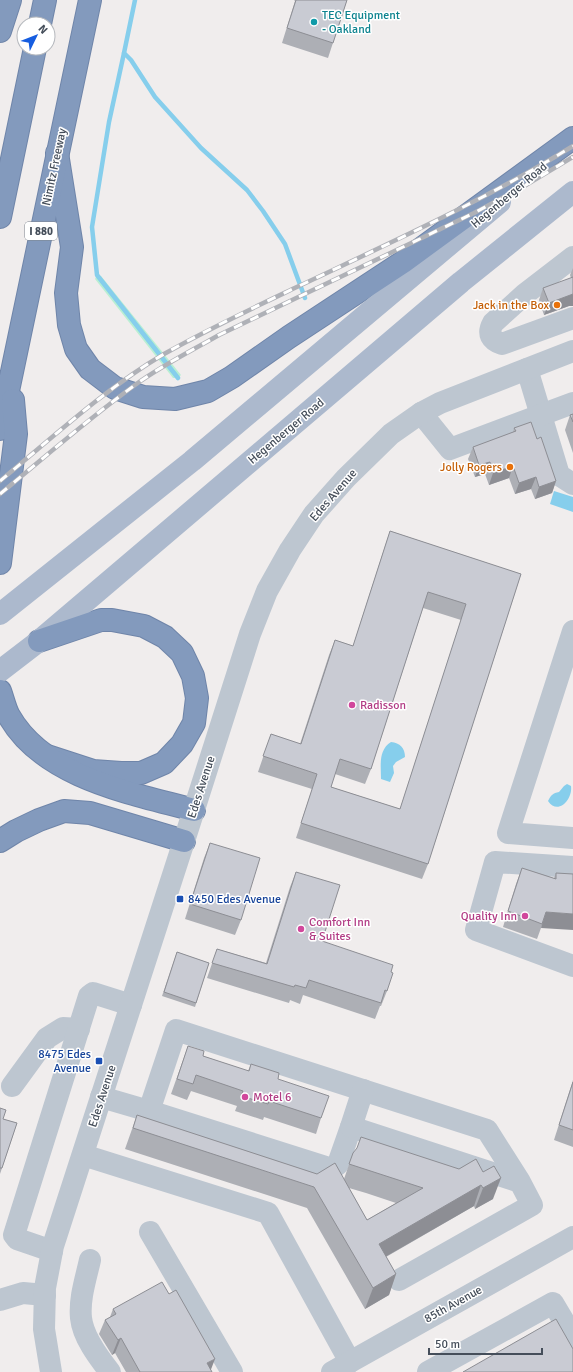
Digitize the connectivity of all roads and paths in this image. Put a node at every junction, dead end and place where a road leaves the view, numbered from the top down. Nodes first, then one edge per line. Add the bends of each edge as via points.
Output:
1 (10, 0) edge
2 (44, 0) edge
3 (90, 0) edge
4 (41, 16) edge
5 (0, 31) edge
6 (33, 56) edge
7 (573, 138) edge
8 (573, 141) edge
9 (57, 153) junction
10 (573, 192) edge
11 (0, 217) edge
12 (573, 257) edge
13 (573, 318) edge
14 (573, 351) edge
15 (527, 369) junction
16 (11, 377) junction
17 (573, 403) edge
18 (421, 413) junction
19 (541, 415) junction
20 (0, 429) edge
21 (573, 484) edge
22 (0, 563) edge
23 (0, 614) edge
24 (573, 630) edge
25 (38, 641) junction
26 (0, 671) edge
27 (0, 691) edge
28 (47, 756) junction
29 (194, 810) junction
30 (573, 838) edge
31 (0, 841) edge
32 (184, 841) junction
33 (573, 867) edge
34 (573, 966) edge
35 (131, 1005) junction
36 (79, 1029) junction
37 (12, 1086) dead end
38 (363, 1090) junction
39 (101, 1097) junction
40 (150, 1111) junction
41 (350, 1127) junction
42 (83, 1155) junction
43 (520, 1182) junction
44 (150, 1232) dead end
45 (573, 1237) edge
46 (52, 1251) junction
47 (90, 1260) dead end
48 (399, 1280) dead end
49 (45, 1295) junction
50 (0, 1300) edge
51 (573, 1337) edge
52 (341, 1367) edge
53 (51, 1372) edge
54 (110, 1372) edge
55 (232, 1372) edge
56 (428, 1372) edge

1 - 5 highway
2 - 4 highway
3 - 9 highway, Nimitz Freeway / I 880
6 - 11 highway
7 - 9 highway via 403,262 289,336 232,377 208,391 174,400 143,397 115,388 90,369 76,349 69,325 66,293 72,247
8 - 23 main road, Hegenberger Road via 192,461
9 - 16 highway, Nimitz Freeway / I 880
10 - 25 main road, Hegenberger Road via 461,282
12 - 13 street via 525,294 493,323 491,335 495,341 502,344
14 - 15 street, Edes Avenue
15 - 18 street, Edes Avenue
15 - 19 street
16 - 20 highway, Nimitz Freeway / I 880
16 - 22 highway via 16,434
17 - 19 street
18 - 19 street via 450,449
18 - 29 street, Edes Avenue via 391,434 314,514 266,591
19 - 21 street via 559,475
24 - 30 street via 508,834
25 - 26 main road, Hegenberger Road
25 - 28 highway via 101,620 144,626 165,637 182,653 193,676 197,698 194,723 182,744 164,763 141,772 93,771
27 - 28 highway via 9,716 25,738
28 - 29 highway via 75,774 103,785
29 - 32 street, Edes Avenue
31 - 32 highway via 39,820 64,812 90,813
32 - 35 street, Edes Avenue
33 - 34 street via 496,862 476,930
35 - 36 street via 93,993 89,996
35 - 39 street, Edes Avenue
36 - 37 street via 63,1028 47,1038
36 - 46 street via 14,1235 17,1239
38 - 40 street via 176,1030
38 - 41 street
38 - 43 street via 487,1130
39 - 40 street
39 - 42 street, Edes Avenue
40 - 41 street via 332,1169 338,1164
41 - 43 street
42 - 46 street, Edes Avenue
42 - 52 street via 268,1213
43 - 48 street via 532,1205
44 - 55 street
45 - 52 street, 85th Avenue
46 - 49 street, Edes Avenue
47 - 54 street via 82,1297 81,1318 89,1340
49 - 50 street via 23,1293
49 - 53 street, Edes Avenue via 44,1329
51 - 56 street via 553,1303

